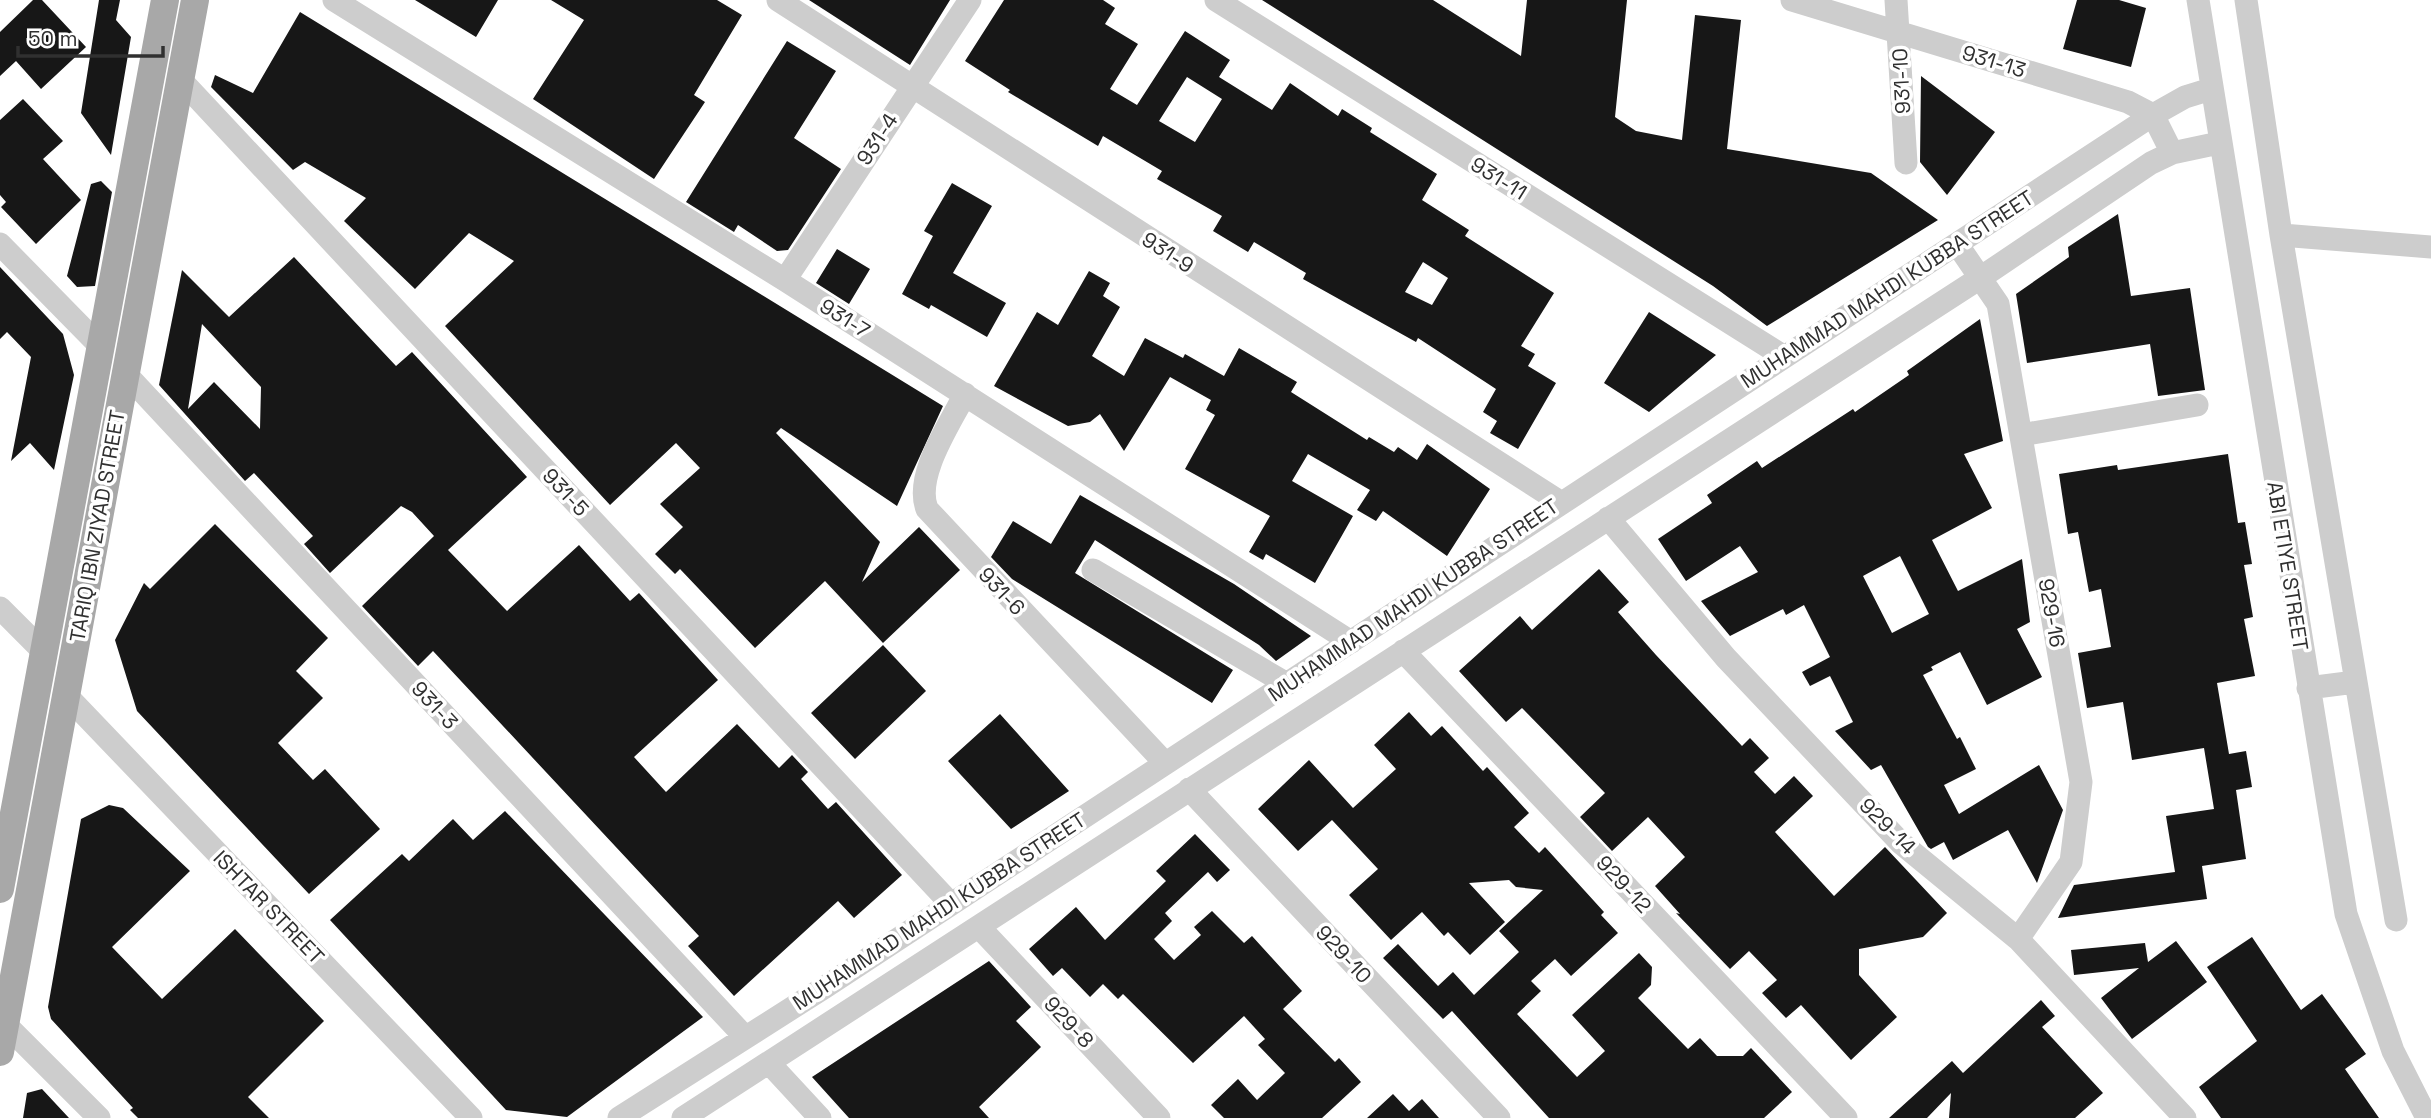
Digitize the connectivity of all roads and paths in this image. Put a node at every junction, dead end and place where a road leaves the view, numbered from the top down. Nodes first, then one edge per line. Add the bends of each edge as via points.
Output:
1 (165, 0) edge
2 (195, 0) edge
3 (334, 0) edge
4 (778, 0) edge
5 (970, 0) edge
6 (1216, 0) edge
7 (1792, 0) edge
8 (1896, 0) edge
9 (2198, 0) edge
10 (2246, 0) edge
11 (1899, 31) junction
12 (180, 79) junction
13 (911, 87) junction
14 (2211, 89) junction
15 (2152, 115) junction
16 (2220, 143) junction
17 (2172, 153) junction
18 (1906, 163) dead end
19 (2281, 234) junction
20 (0, 244) edge
21 (1957, 244) junction
22 (2431, 247) edge
23 (1980, 278) junction
24 (785, 280) junction
25 (100, 346) junction
26 (1783, 356) junction
27 (125, 373) junction
28 (965, 394) junction
29 (2197, 405) dead end
30 (2021, 435) junction
31 (1560, 502) junction
32 (1608, 518) junction
33 (1093, 570) dead end
34 (1452, 577) junction
35 (0, 608) edge
36 (1464, 612) junction
37 (1352, 642) junction
38 (43, 651) junction
39 (1403, 651) junction
40 (2355, 682) junction
41 (1287, 684) junction
42 (2308, 688) junction
43 (66, 695) junction
44 (1165, 764) junction
45 (1189, 789) junction
46 (0, 889) edge
47 (951, 904) junction
48 (2396, 920) dead end
49 (979, 927) junction
50 (2018, 939) junction
51 (825, 987) junction
52 (845, 1014) junction
53 (5, 1024) junction
54 (745, 1037) junction
55 (0, 1052) edge
56 (769, 1063) junction
57 (99, 1118) edge
58 (471, 1118) edge
59 (619, 1118) edge
60 (683, 1118) edge
61 (820, 1118) edge
62 (1159, 1118) edge
63 (1499, 1118) edge
64 (1846, 1118) edge
65 (2185, 1118) edge
66 (2427, 1118) edge

1 - 25 main road, TARIQ IBN ZIYAD STREET
2 - 12 main road, TARIQ IBN ZIYAD STREET
3 - 24 street, 931-7
4 - 13 street, 931-9
5 - 13 street, 931-4
6 - 26 street, 931-11
7 - 11 street, 931-13
8 - 11 street, 931-10
9 - 14 street, ABI ETIYE STREET
10 - 19 street
11 - 15 street, 931-13 via 2128,102
11 - 18 street, 931-10
12 - 27 main road, TARIQ IBN ZIYAD STREET
12 - 47 street, 931-5
13 - 24 street, 931-4
13 - 31 street, 931-9
14 - 15 street, MUHAMMAD MAHDI KUBBA STREET
14 - 16 street, ABI ETIYE STREET
15 - 17 street
15 - 21 street, MUHAMMAD MAHDI KUBBA STREET
16 - 17 street, MUHAMMAD MAHDI KUBBA STREET
16 - 42 street, ABI ETIYE STREET
17 - 23 street, MUHAMMAD MAHDI KUBBA STREET via 2136,172
19 - 22 street
19 - 40 street
20 - 25 street
21 - 23 street, 929-16
21 - 26 street, MUHAMMAD MAHDI KUBBA STREET
23 - 30 street, 929-16 via 1998,304
23 - 32 street, MUHAMMAD MAHDI KUBBA STREET
24 - 28 street, 931-7
25 - 38 main road, TARIQ IBN ZIYAD STREET
26 - 31 street, MUHAMMAD MAHDI KUBBA STREET
27 - 43 main road, TARIQ IBN ZIYAD STREET
27 - 54 street, 931-3
28 - 37 street, 931-7
28 - 44 street, 931-6 via 924,478 927,509
29 - 30 street
30 - 50 street, 929-16 via 2081,782 2071,862
31 - 34 street, MUHAMMAD MAHDI KUBBA STREET
32 - 36 street, MUHAMMAD MAHDI KUBBA STREET
32 - 50 street, 929-14 via 1726,658 1901,843
33 - 41 street
34 - 36 street
34 - 37 street, MUHAMMAD MAHDI KUBBA STREET
35 - 38 street
36 - 39 street, MUHAMMAD MAHDI KUBBA STREET
37 - 41 street, MUHAMMAD MAHDI KUBBA STREET
38 - 46 main road, TARIQ IBN ZIYAD STREET
39 - 45 street, MUHAMMAD MAHDI KUBBA STREET
39 - 64 street, 929-12
40 - 42 street
40 - 48 street
41 - 44 street, MUHAMMAD MAHDI KUBBA STREET
42 - 66 street, ABI ETIYE STREET via 2346,914 2393,1051
43 - 53 main road, TARIQ IBN ZIYAD STREET
43 - 58 street, ISHTAR STREET
44 - 47 street, MUHAMMAD MAHDI KUBBA STREET
45 - 49 street, MUHAMMAD MAHDI KUBBA STREET
45 - 63 street, 929-10
47 - 51 street, MUHAMMAD MAHDI KUBBA STREET
49 - 52 street, MUHAMMAD MAHDI KUBBA STREET
49 - 62 street, 929-8
50 - 65 street, 929-14
51 - 52 street
51 - 54 street, MUHAMMAD MAHDI KUBBA STREET
52 - 56 street, MUHAMMAD MAHDI KUBBA STREET
53 - 55 main road, TARIQ IBN ZIYAD STREET
53 - 57 street
54 - 59 street, MUHAMMAD MAHDI KUBBA STREET
56 - 60 street, MUHAMMAD MAHDI KUBBA STREET
56 - 61 street

